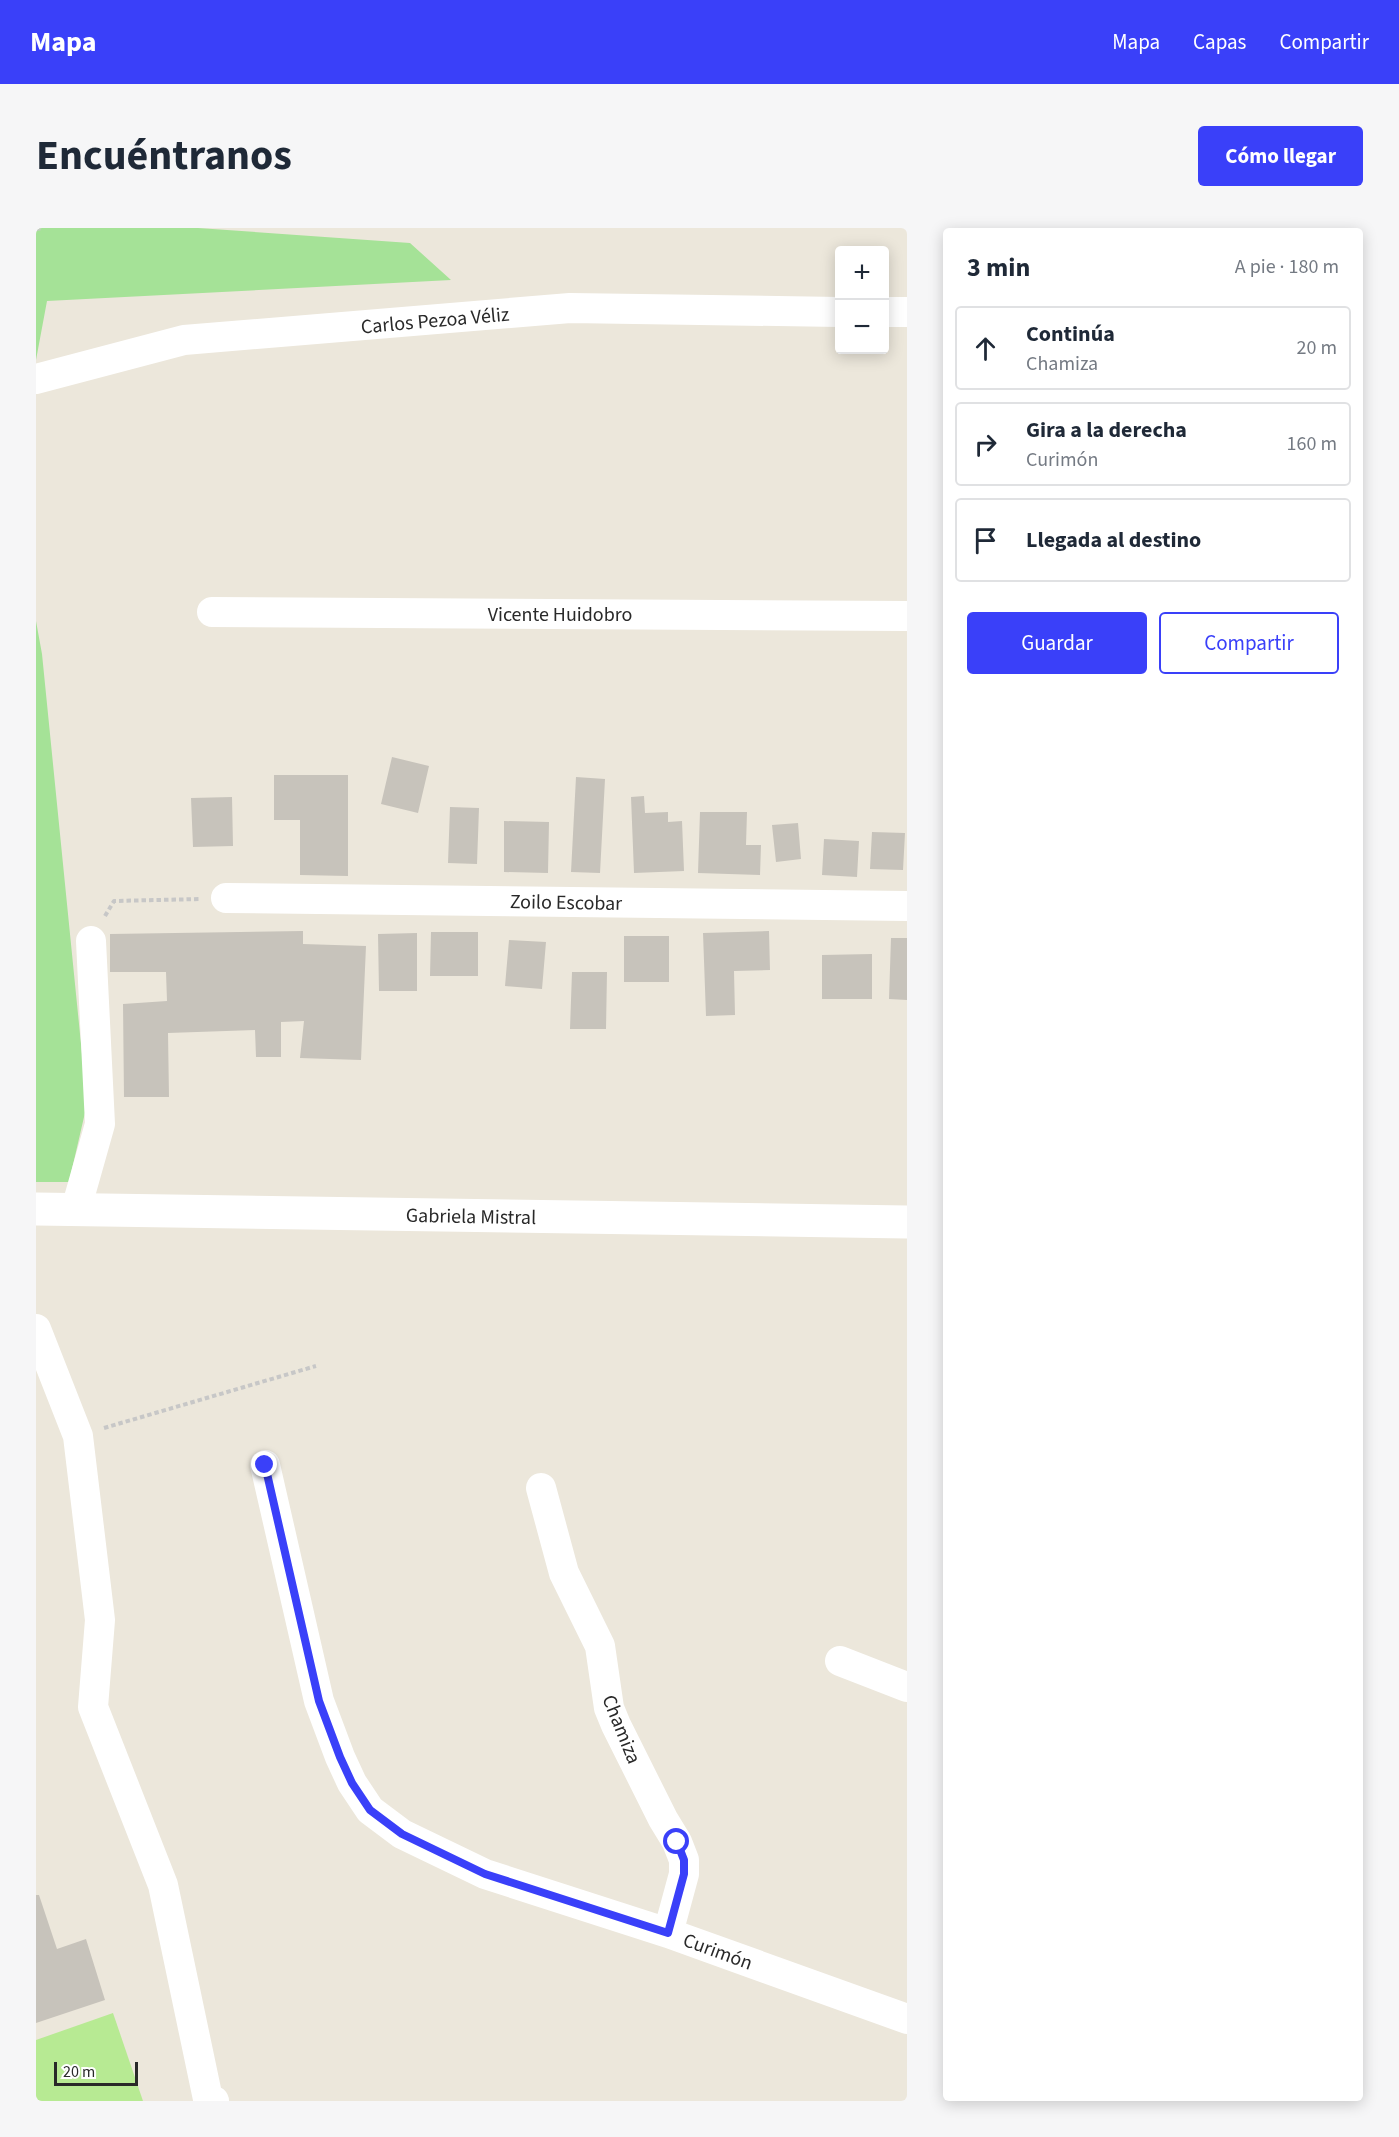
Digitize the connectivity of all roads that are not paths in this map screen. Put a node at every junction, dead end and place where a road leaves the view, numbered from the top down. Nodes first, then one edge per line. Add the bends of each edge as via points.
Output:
1 (835, 312) edge
2 (889, 312) edge
3 (907, 312) edge
4 (36, 379) edge
5 (212, 612) dead end
6 (907, 616) edge
7 (226, 898) road end
8 (907, 906) edge
9 (92, 941) road end
10 (36, 1209) edge
11 (76, 1209) junction
12 (907, 1222) edge
13 (36, 1329) edge
14 (265, 1465) dead end
15 (541, 1488) dead end
16 (840, 1661) dead end
17 (907, 1687) edge
18 (668, 1933) junction
19 (907, 2019) edge
20 (214, 2101) edge

1 - 4 street, Carlos Pezoa Véliz via 570,308 184,340
2 - 3 street
5 - 6 street, Vicente Huidobro
7 - 8 street, Zoilo Escobar
9 - 11 street via 100,1124
10 - 11 street, Gabriela Mistral
11 - 12 street, Gabriela Mistral
13 - 20 street via 78,1436 100,1620 93,1707 163,1885 208,2099
14 - 18 street, Curimón via 319,1701 348,1774 370,1810 402,1834 485,1874
15 - 18 street, Chamiza via 564,1573 600,1646 609,1708 684,1860
16 - 17 street
18 - 19 street, Curimón

